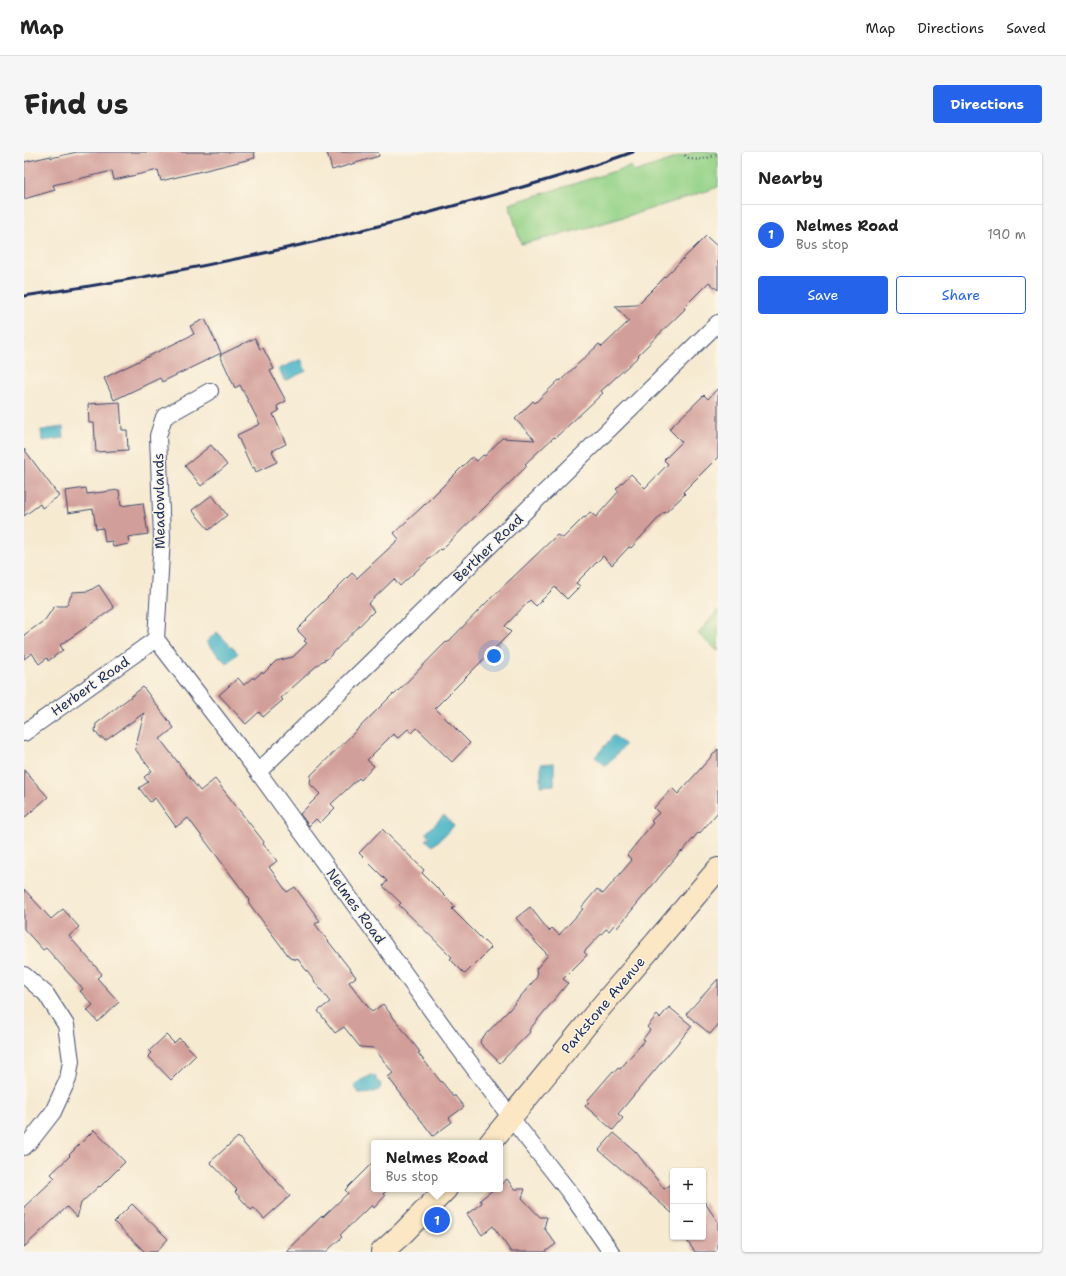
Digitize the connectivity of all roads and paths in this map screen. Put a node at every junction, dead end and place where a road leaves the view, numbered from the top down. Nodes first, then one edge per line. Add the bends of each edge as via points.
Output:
1 (718, 154) edge
2 (685, 155) dead end
3 (718, 323) edge
4 (210, 391) dead end
5 (156, 639) junction
6 (24, 733) edge
7 (258, 772) junction
8 (718, 869) edge
9 (24, 975) edge
10 (511, 1118) junction
11 (493, 1140) edge
12 (24, 1146) edge
13 (443, 1192) edge
14 (382, 1252) edge
15 (611, 1252) edge

1 - 2 path via 695,160
3 - 7 street, Berther Road
4 - 5 street, Meadowlands via 164,417 158,436 162,538
5 - 6 street, Herbert Road
5 - 7 street, Nelmes Road
7 - 10 street, Nelmes Road
8 - 10 street, Parkstone Avenue
9 - 12 street via 46,994 66,1024 71,1061 68,1079 53,1112
10 - 11 street, Parkstone Avenue
10 - 15 street, Nelmes Road via 570,1193
13 - 14 street

